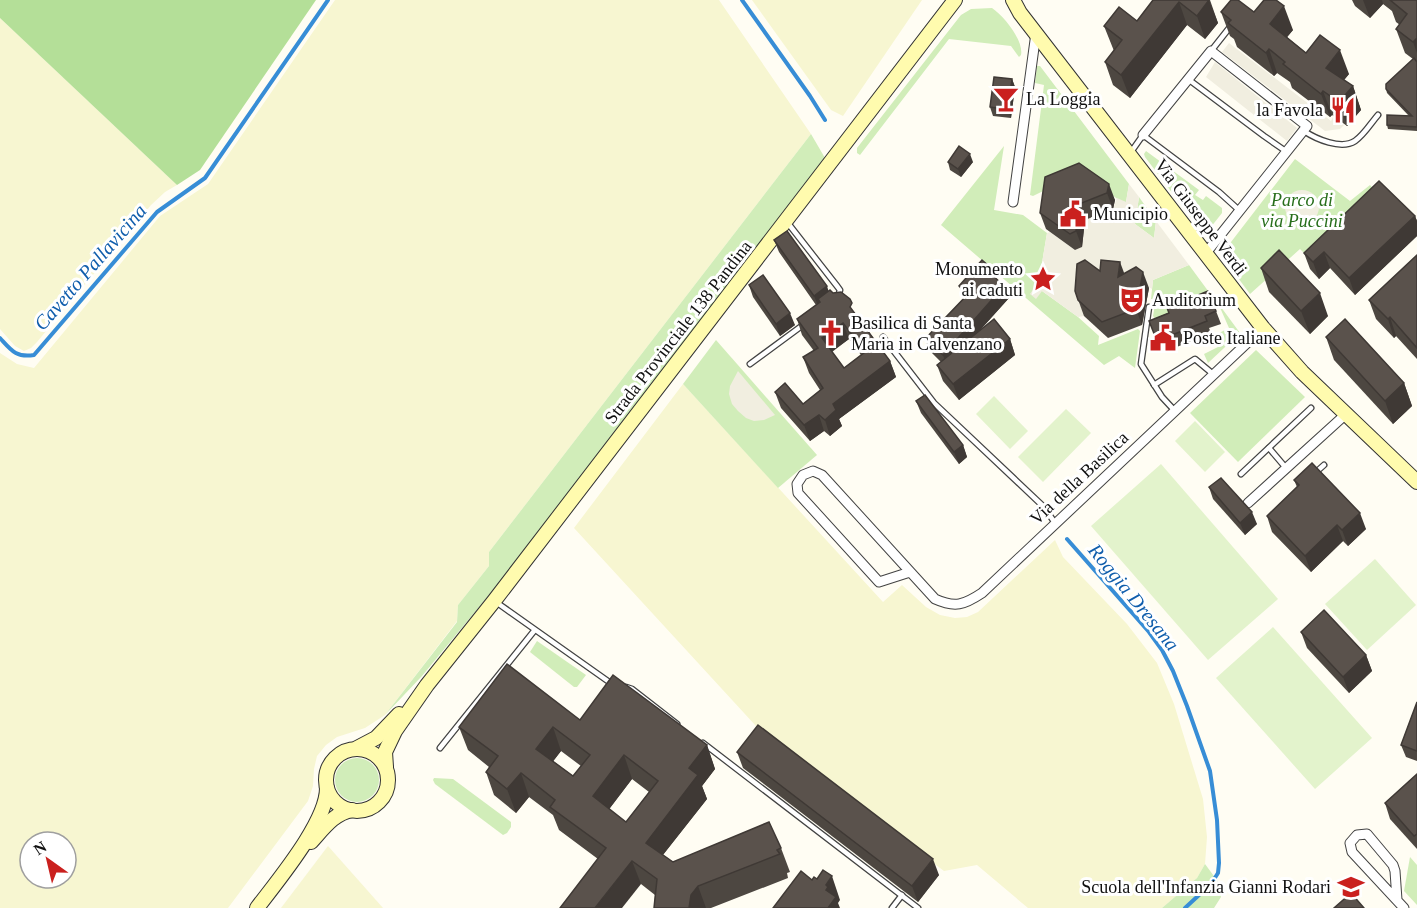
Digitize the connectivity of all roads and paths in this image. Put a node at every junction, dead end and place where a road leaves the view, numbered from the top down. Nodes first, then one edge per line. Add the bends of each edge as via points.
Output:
1 (955, 0) edge
2 (1004, 0) edge
3 (1013, 0) edge
4 (1020, 13) junction
5 (1236, 21) edge
6 (1036, 33) junction
7 (1211, 51) junction
8 (1188, 79) junction
9 (1378, 115) dead end
10 (1304, 131) junction
11 (1143, 135) junction
12 (1287, 152) junction
13 (1130, 154) junction
14 (1013, 202) dead end
15 (1240, 211) junction
16 (786, 221) junction
17 (1206, 254) junction
18 (834, 302) edge
19 (1149, 307) dead end
20 (806, 323) edge
21 (1263, 328) junction
22 (883, 337) dead end
23 (750, 364) dead end
24 (1213, 375) junction
25 (1154, 385) junction
26 (1311, 408) dead end
27 (1174, 411) junction
28 (1346, 414) junction
29 (1269, 448) junction
30 (1324, 465) dead end
31 (1286, 468) junction
32 (1241, 474) dead end
33 (1308, 479) edge
34 (1417, 482) edge
35 (1248, 503) dead end
36 (1055, 523) junction
37 (910, 572) junction
38 (494, 601) junction
39 (534, 631) junction
40 (427, 685) junction
41 (687, 730) edge
42 (696, 738) edge
43 (440, 748) dead end
44 (352, 749) junction
45 (386, 767) junction
46 (327, 786) junction
47 (352, 810) junction
48 (295, 858) junction
49 (902, 896) junction
50 (1397, 900) junction
51 (257, 908) edge
52 (892, 908) edge
53 (918, 908) edge
54 (1404, 908) edge

1 - 16 street, Strada Provinciale 138 Pandina
2 - 4 street
3 - 4 street
4 - 6 street, Via Giuseppe Verdi
5 - 7 lane
6 - 13 street, Via Giuseppe Verdi
6 - 14 street
7 - 8 street
7 - 10 street via 1308,126
8 - 11 street
8 - 12 lane
9 - 10 lane via 1352,143 1331,143
10 - 12 street
11 - 13 lane
11 - 15 lane
12 - 15 street
13 - 17 street, Via Giuseppe Verdi
15 - 17 street
16 - 18 lane via 840,290
16 - 38 street, Strada Provinciale 138 Pandina
17 - 21 street, Via Giuseppe Verdi
19 - 25 lane via 1141,364
20 - 23 lane
21 - 24 street, Via della Basilica
21 - 28 street, Via Giuseppe Verdi
22 - 36 lane via 934,403 1044,507
24 - 25 lane via 1196,359
24 - 27 street, Via della Basilica
25 - 27 lane
26 - 29 lane
27 - 36 street, Via della Basilica
28 - 31 street
28 - 34 street, Via Giuseppe Verdi
29 - 31 lane
29 - 32 lane
30 - 33 lane
31 - 35 street
36 - 37 street, Via della Basilica via 968,603 949,605 935,599
37 - 37 street, Via della Basilica via 822,475 813,471 803,475 797,484 798,493 879,582
38 - 39 lane
38 - 40 street, Strada Provinciale 138 Pandina
39 - 41 lane via 610,684 632,689
39 - 43 lane
40 - 44 street, Strada Provinciale 138 Pandina via 378,736
40 - 45 street, Strada Provinciale 138 Pandina via 388,744 384,755
42 - 49 lane
44 - 45 street via 372,752
44 - 46 street via 332,761
45 - 47 street via 389,782 382,799 368,809
46 - 47 street via 335,802
46 - 48 street via 324,806
47 - 48 street via 331,820
48 - 51 street
49 - 52 lane
49 - 53 lane
50 - 50 street via 1390,860 1367,834 1360,833 1350,843 1352,852
50 - 54 street

